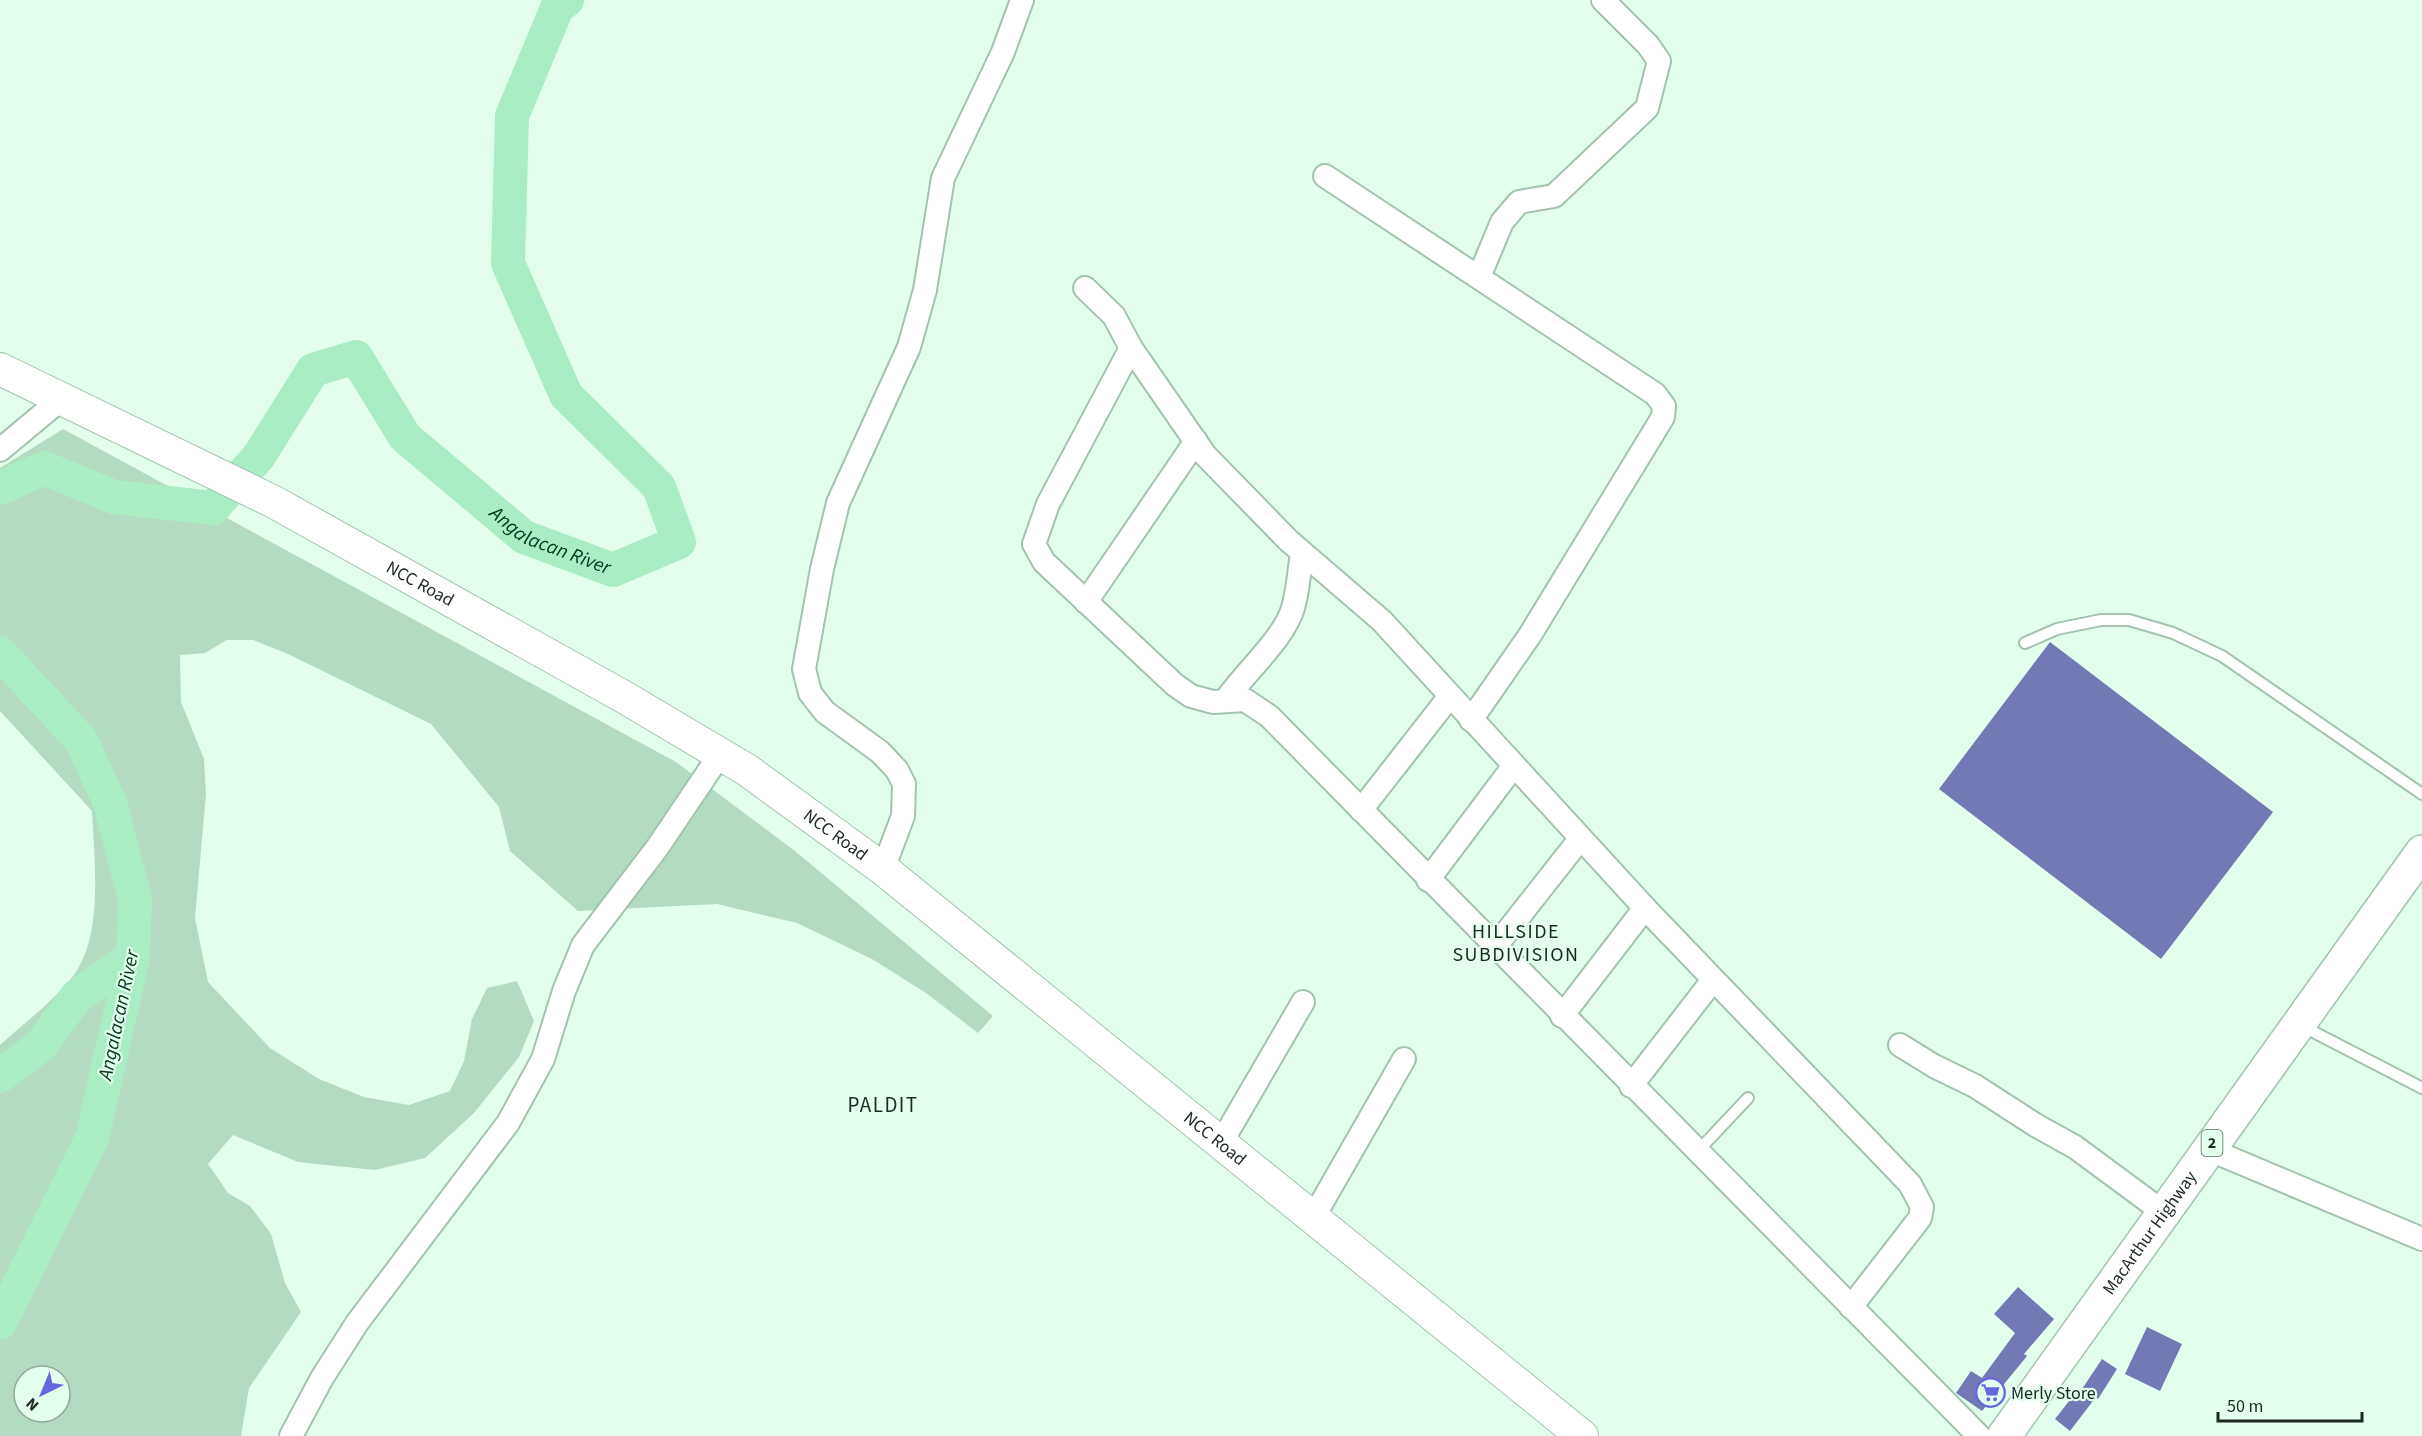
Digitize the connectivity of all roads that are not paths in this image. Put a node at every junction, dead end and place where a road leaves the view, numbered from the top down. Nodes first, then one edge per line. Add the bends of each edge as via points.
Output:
1 (1022, 0) edge
2 (1603, 0) edge
3 (1325, 176) dead end
4 (1479, 277) junction
5 (1085, 288) dead end
6 (1131, 348) junction
7 (0, 369) edge
8 (60, 400) junction
9 (1196, 441) junction
10 (0, 450) edge
11 (1302, 554) junction
12 (1086, 602) junction
13 (2025, 643) dead end
14 (1450, 696) junction
15 (1225, 701) junction
16 (1471, 720) junction
17 (721, 753) junction
18 (1513, 767) junction
19 (2422, 794) edge
20 (1361, 810) junction
21 (1580, 839) junction
22 (2422, 852) edge
23 (883, 869) junction
24 (1428, 880) junction
25 (1645, 908) junction
26 (1494, 947) junction
27 (1713, 980) junction
28 (1303, 1002) dead end
29 (1563, 1016) junction
30 (2297, 1023) junction
31 (1900, 1045) dead end
32 (1404, 1059) dead end
33 (1631, 1086) junction
34 (2422, 1088) edge
35 (1748, 1098) dead end
36 (1221, 1143) junction
37 (2208, 1149) junction
38 (1697, 1152) junction
39 (2163, 1212) junction
40 (1313, 1218) junction
41 (2422, 1239) edge
42 (1851, 1306) junction
43 (291, 1436) edge
44 (1582, 1436) edge
45 (1979, 1436) edge
46 (2004, 1436) edge

1 - 23 street via 1003,52 943,178 925,290 909,348 838,503 804,669 810,693 825,712 880,752 904,784 903,816
2 - 4 street via 1659,61 1647,108 1554,196 1519,202 1502,222
3 - 4 street
4 - 16 street via 1655,394 1664,406 1663,417 1536,625
5 - 6 street via 1114,316
6 - 9 street
6 - 12 street via 1048,504 1034,544 1044,562
7 - 8 street, NCC Road
8 - 10 street
8 - 17 street, NCC Road via 274,502
9 - 11 street via 1228,480
9 - 12 street
11 - 14 street via 1382,621
11 - 15 street via 1292,610 1276,639
12 - 15 street via 1175,685 1191,696
13 - 19 lane via 2057,629 2101,620 2129,620 2173,633 2222,656
14 - 16 street
14 - 20 street
15 - 20 street via 1245,700 1256,705
16 - 18 street
17 - 23 street, NCC Road
17 - 43 street via 657,848 583,945 543,1059 508,1123 357,1323
18 - 21 street
18 - 24 street
20 - 24 street
21 - 25 street
21 - 26 street
22 - 30 highway, MacArthur Highway / 2
23 - 36 street, NCC Road
24 - 26 street
25 - 27 street
25 - 29 street
26 - 29 street
27 - 33 street
27 - 42 street via 1919,1197 1922,1207 1916,1226
28 - 36 street
29 - 33 street
30 - 34 lane
30 - 37 highway, MacArthur Highway / 2
31 - 39 street via 2075,1147
32 - 40 street
33 - 38 street
35 - 38 lane
36 - 40 street, NCC Road
37 - 39 highway, MacArthur Highway / 2
37 - 41 street
38 - 42 street
39 - 46 highway, MacArthur Highway / 2
40 - 44 street, NCC Road
42 - 45 street

